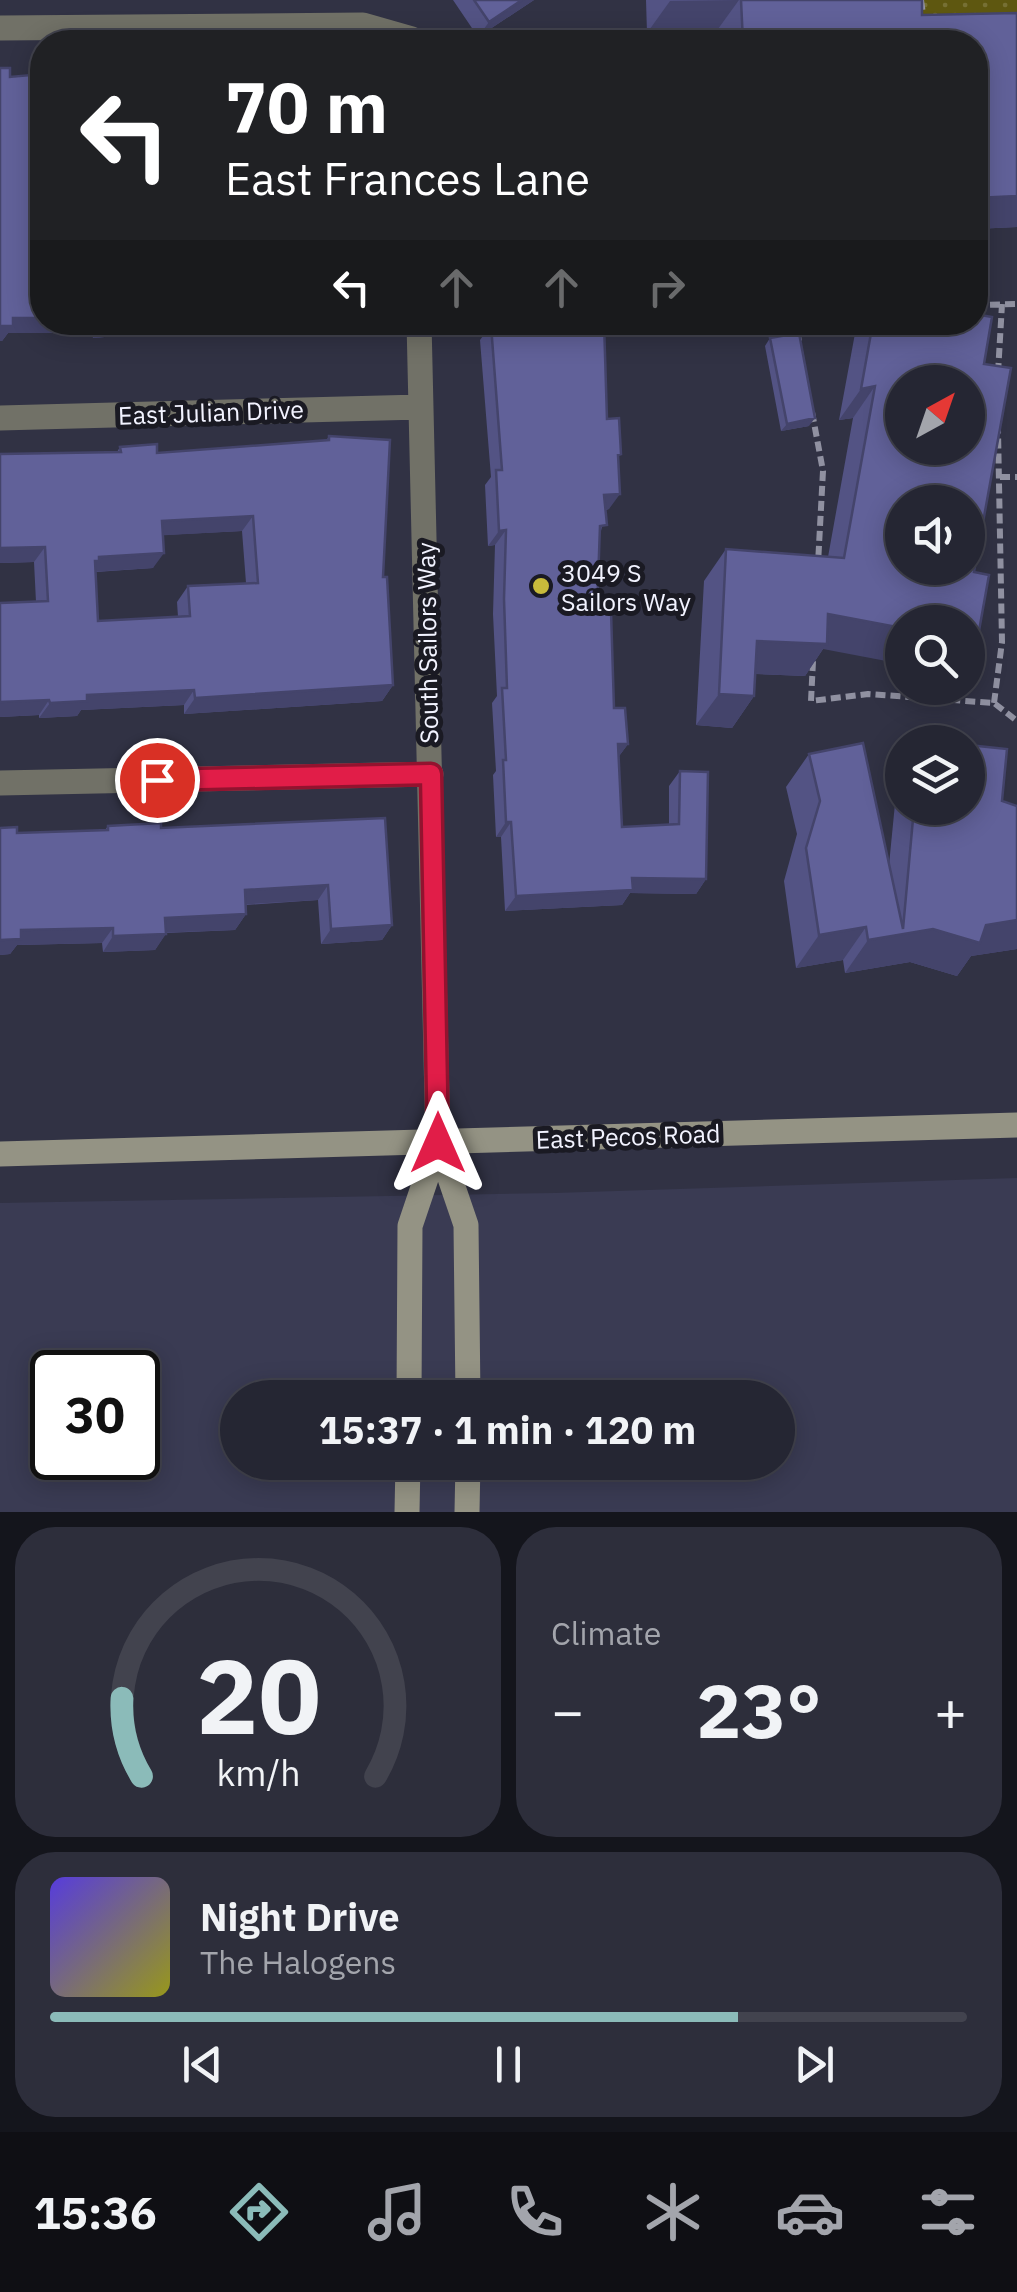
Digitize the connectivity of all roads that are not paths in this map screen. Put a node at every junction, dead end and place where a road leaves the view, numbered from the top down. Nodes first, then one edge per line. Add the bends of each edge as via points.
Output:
1 (0, 28) edge
2 (378, 30) edge
3 (419, 335) edge
4 (421, 406) junction
5 (0, 418) edge
6 (431, 774) junction
7 (0, 783) edge
8 (1017, 1124) edge
9 (438, 1143) junction
10 (0, 1154) edge
11 (409, 1380) edge
12 (468, 1380) edge
13 (408, 1480) edge
14 (468, 1480) edge
15 (407, 1512) edge
16 (467, 1512) edge

1 - 2 street
3 - 4 street, South Sailors Way
4 - 5 street, East Julian Drive
4 - 6 street, South Sailors Way
6 - 7 street
6 - 9 street, South Sailors Way
8 - 9 main road, East Pecos Road
9 - 10 main road, East Pecos Road
9 - 11 main road via 410,1226
9 - 12 main road via 466,1225
13 - 15 main road
14 - 16 main road

